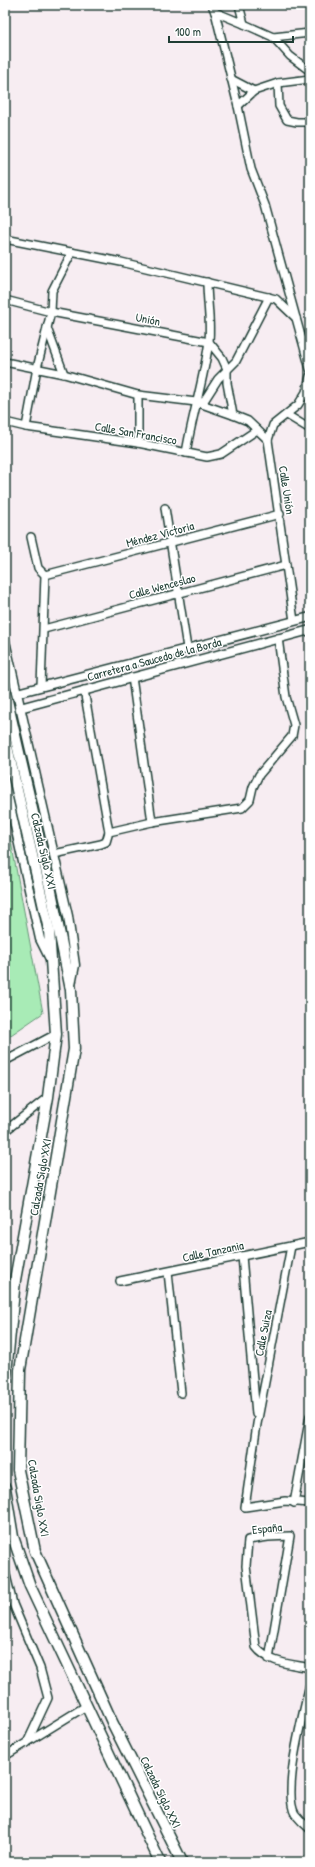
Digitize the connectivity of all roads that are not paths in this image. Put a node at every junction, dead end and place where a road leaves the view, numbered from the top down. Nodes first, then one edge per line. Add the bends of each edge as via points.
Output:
1 (212, 5) edge
2 (239, 5) edge
3 (215, 12) junction
4 (244, 24) junction
5 (310, 33) edge
6 (274, 37) junction
7 (310, 70) edge
8 (231, 79) junction
9 (310, 79) edge
10 (278, 83) junction
11 (254, 90) junction
12 (238, 106) junction
13 (310, 122) edge
14 (5, 239) edge
15 (72, 252) junction
16 (207, 282) junction
17 (269, 297) junction
18 (5, 300) edge
19 (51, 312) junction
20 (296, 318) junction
21 (47, 328) junction
22 (209, 342) junction
23 (5, 362) edge
24 (37, 368) junction
25 (227, 369) junction
26 (310, 370) edge
27 (64, 374) junction
28 (310, 376) edge
29 (138, 395) junction
30 (199, 404) junction
31 (233, 414) junction
32 (287, 414) junction
33 (5, 422) edge
34 (26, 427) junction
35 (310, 429) edge
36 (257, 430) junction
37 (268, 440) junction
38 (138, 443) junction
39 (186, 453) junction
40 (165, 508) dead end
41 (280, 514) junction
42 (31, 536) dead end
43 (171, 543) junction
44 (286, 565) junction
45 (45, 575) junction
46 (178, 593) junction
47 (310, 617) edge
48 (294, 621) junction
49 (44, 629) junction
50 (310, 630) edge
51 (278, 638) junction
52 (5, 641) edge
53 (187, 648) junction
54 (10, 664) junction
55 (5, 672) edge
56 (132, 677) junction
57 (41, 686) junction
58 (84, 690) junction
59 (5, 692) edge
60 (17, 692) junction
61 (5, 696) edge
62 (20, 706) junction
63 (8, 714) edge
64 (5, 738) edge
65 (5, 747) edge
66 (30, 749) junction
67 (5, 783) edge
68 (152, 822) junction
69 (109, 832) junction
70 (54, 854) junction
71 (50, 957) junction
72 (71, 990) junction
73 (56, 1034) junction
74 (5, 1062) edge
75 (48, 1097) junction
76 (5, 1131) edge
77 (310, 1242) edge
78 (291, 1246) junction
79 (242, 1256) junction
80 (168, 1272) junction
81 (120, 1281) dead end
82 (5, 1384) edge
83 (181, 1393) dead end
84 (310, 1416) edge
85 (257, 1424) junction
86 (5, 1488) edge
87 (6, 1502) edge
88 (294, 1503) junction
89 (310, 1503) edge
90 (5, 1571) edge
91 (269, 1659) junction
92 (310, 1668) edge
93 (310, 1684) edge
94 (86, 1706) junction
95 (27, 1743) junction
96 (5, 1756) edge
97 (310, 1829) edge
98 (160, 1862) edge
99 (182, 1862) edge

1 - 3 street
2 - 4 street
3 - 4 street
3 - 8 street
4 - 6 street
5 - 6 street
6 - 7 street via 290,56
8 - 11 street
8 - 12 street
9 - 10 street
10 - 11 street
10 - 13 street via 279,106 287,120
11 - 12 street
12 - 20 street via 251,169 265,205
14 - 15 street
15 - 16 street
15 - 19 street via 52,291
16 - 17 street
16 - 22 street
17 - 20 street via 276,299
17 - 25 street via 236,361
18 - 19 street, Unión
19 - 21 street
19 - 22 street, Unión
20 - 26 street
21 - 24 street
21 - 27 street
22 - 25 street
22 - 30 street
23 - 24 street
24 - 27 street
24 - 34 street
25 - 30 street
25 - 31 street
27 - 29 street
28 - 32 street via 306,392 298,405
29 - 30 street
29 - 38 street
30 - 31 street
30 - 39 street
31 - 36 street via 248,421
32 - 35 street
32 - 37 street via 273,425
33 - 34 street, Calle San Francisco
34 - 38 street, Calle San Francisco
36 - 37 street
36 - 39 street, Calle San Francisco via 221,454 207,458
37 - 41 street, Calle Unión
38 - 39 street, Calle San Francisco
40 - 43 street
41 - 43 street, Méndez Victoria
41 - 44 street, Calle Unión
42 - 45 street via 38,568
43 - 45 street, Méndez Victoria
43 - 46 street
44 - 46 street, Calle Wenceslao
44 - 48 street, Calle Unión
45 - 49 street
46 - 49 street, Calle Wenceslao
46 - 53 street
47 - 48 street, Carretera a Saucedo de la Borda
48 - 53 street, Carretera a Saucedo de la Borda
49 - 57 street
50 - 51 street, Carretera a Saucedo de la Borda
51 - 56 street, Carretera a Saucedo de la Borda
51 - 68 street via 286,697 294,725 292,736 259,775 247,803 242,808
52 - 54 street, Calzada Siglo XXI
53 - 57 street, Carretera a Saucedo de la Borda
54 - 55 street
54 - 60 street, Calzada Siglo XXI
56 - 58 street, Carretera a Saucedo de la Borda
56 - 68 street
57 - 60 street, Carretera a Saucedo de la Borda
58 - 62 street, Carretera a Saucedo de la Borda
58 - 69 street
59 - 63 main road, bridge
60 - 61 street, Carretera a Saucedo de la Borda
60 - 62 street, Calzada Siglo XXI
62 - 63 street, Carretera a Saucedo de la Borda
62 - 66 street, Calzada Siglo XXI
63 - 72 main road, Calzada Siglo XXI, bridge via 51,891
64 - 71 main road, Calzada Siglo XXI, bridge via 49,930
65 - 66 street via 21,745
66 - 70 street, Calzada Siglo XXI
67 - 71 street via 40,939
68 - 69 street
69 - 70 street via 106,842 101,844
70 - 72 street, Calzada Siglo XXI via 72,937 74,965
71 - 73 main road, Calzada Siglo XXI
72 - 99 main road, Calzada Siglo XXI via 74,1049 20,1370 18,1470 35,1551 112,1722
73 - 74 street
73 - 75 main road, Calzada Siglo XXI
75 - 76 street
75 - 82 main road, Calzada Siglo XXI via 15,1280
77 - 78 street, Calle Tanzania
78 - 79 street, Calle Tanzania
78 - 85 street, Calle Suiza
79 - 80 street, Calle Tanzania
79 - 85 street, Calle Suiza
80 - 81 street, Calle Tanzania
80 - 83 street
84 - 88 street
85 - 88 street, Calle Suiza via 245,1507 285,1501
86 - 87 main road
87 - 94 main road via 13,1537 30,1586
88 - 89 street
90 - 95 street via 13,1604 40,1668 48,1698
91 - 91 street, España via 273,1636 290,1536 248,1540 246,1566 256,1647
91 - 92 street
93 - 97 street via 297,1743 291,1793 295,1813
94 - 95 street
94 - 98 main road
95 - 96 street

